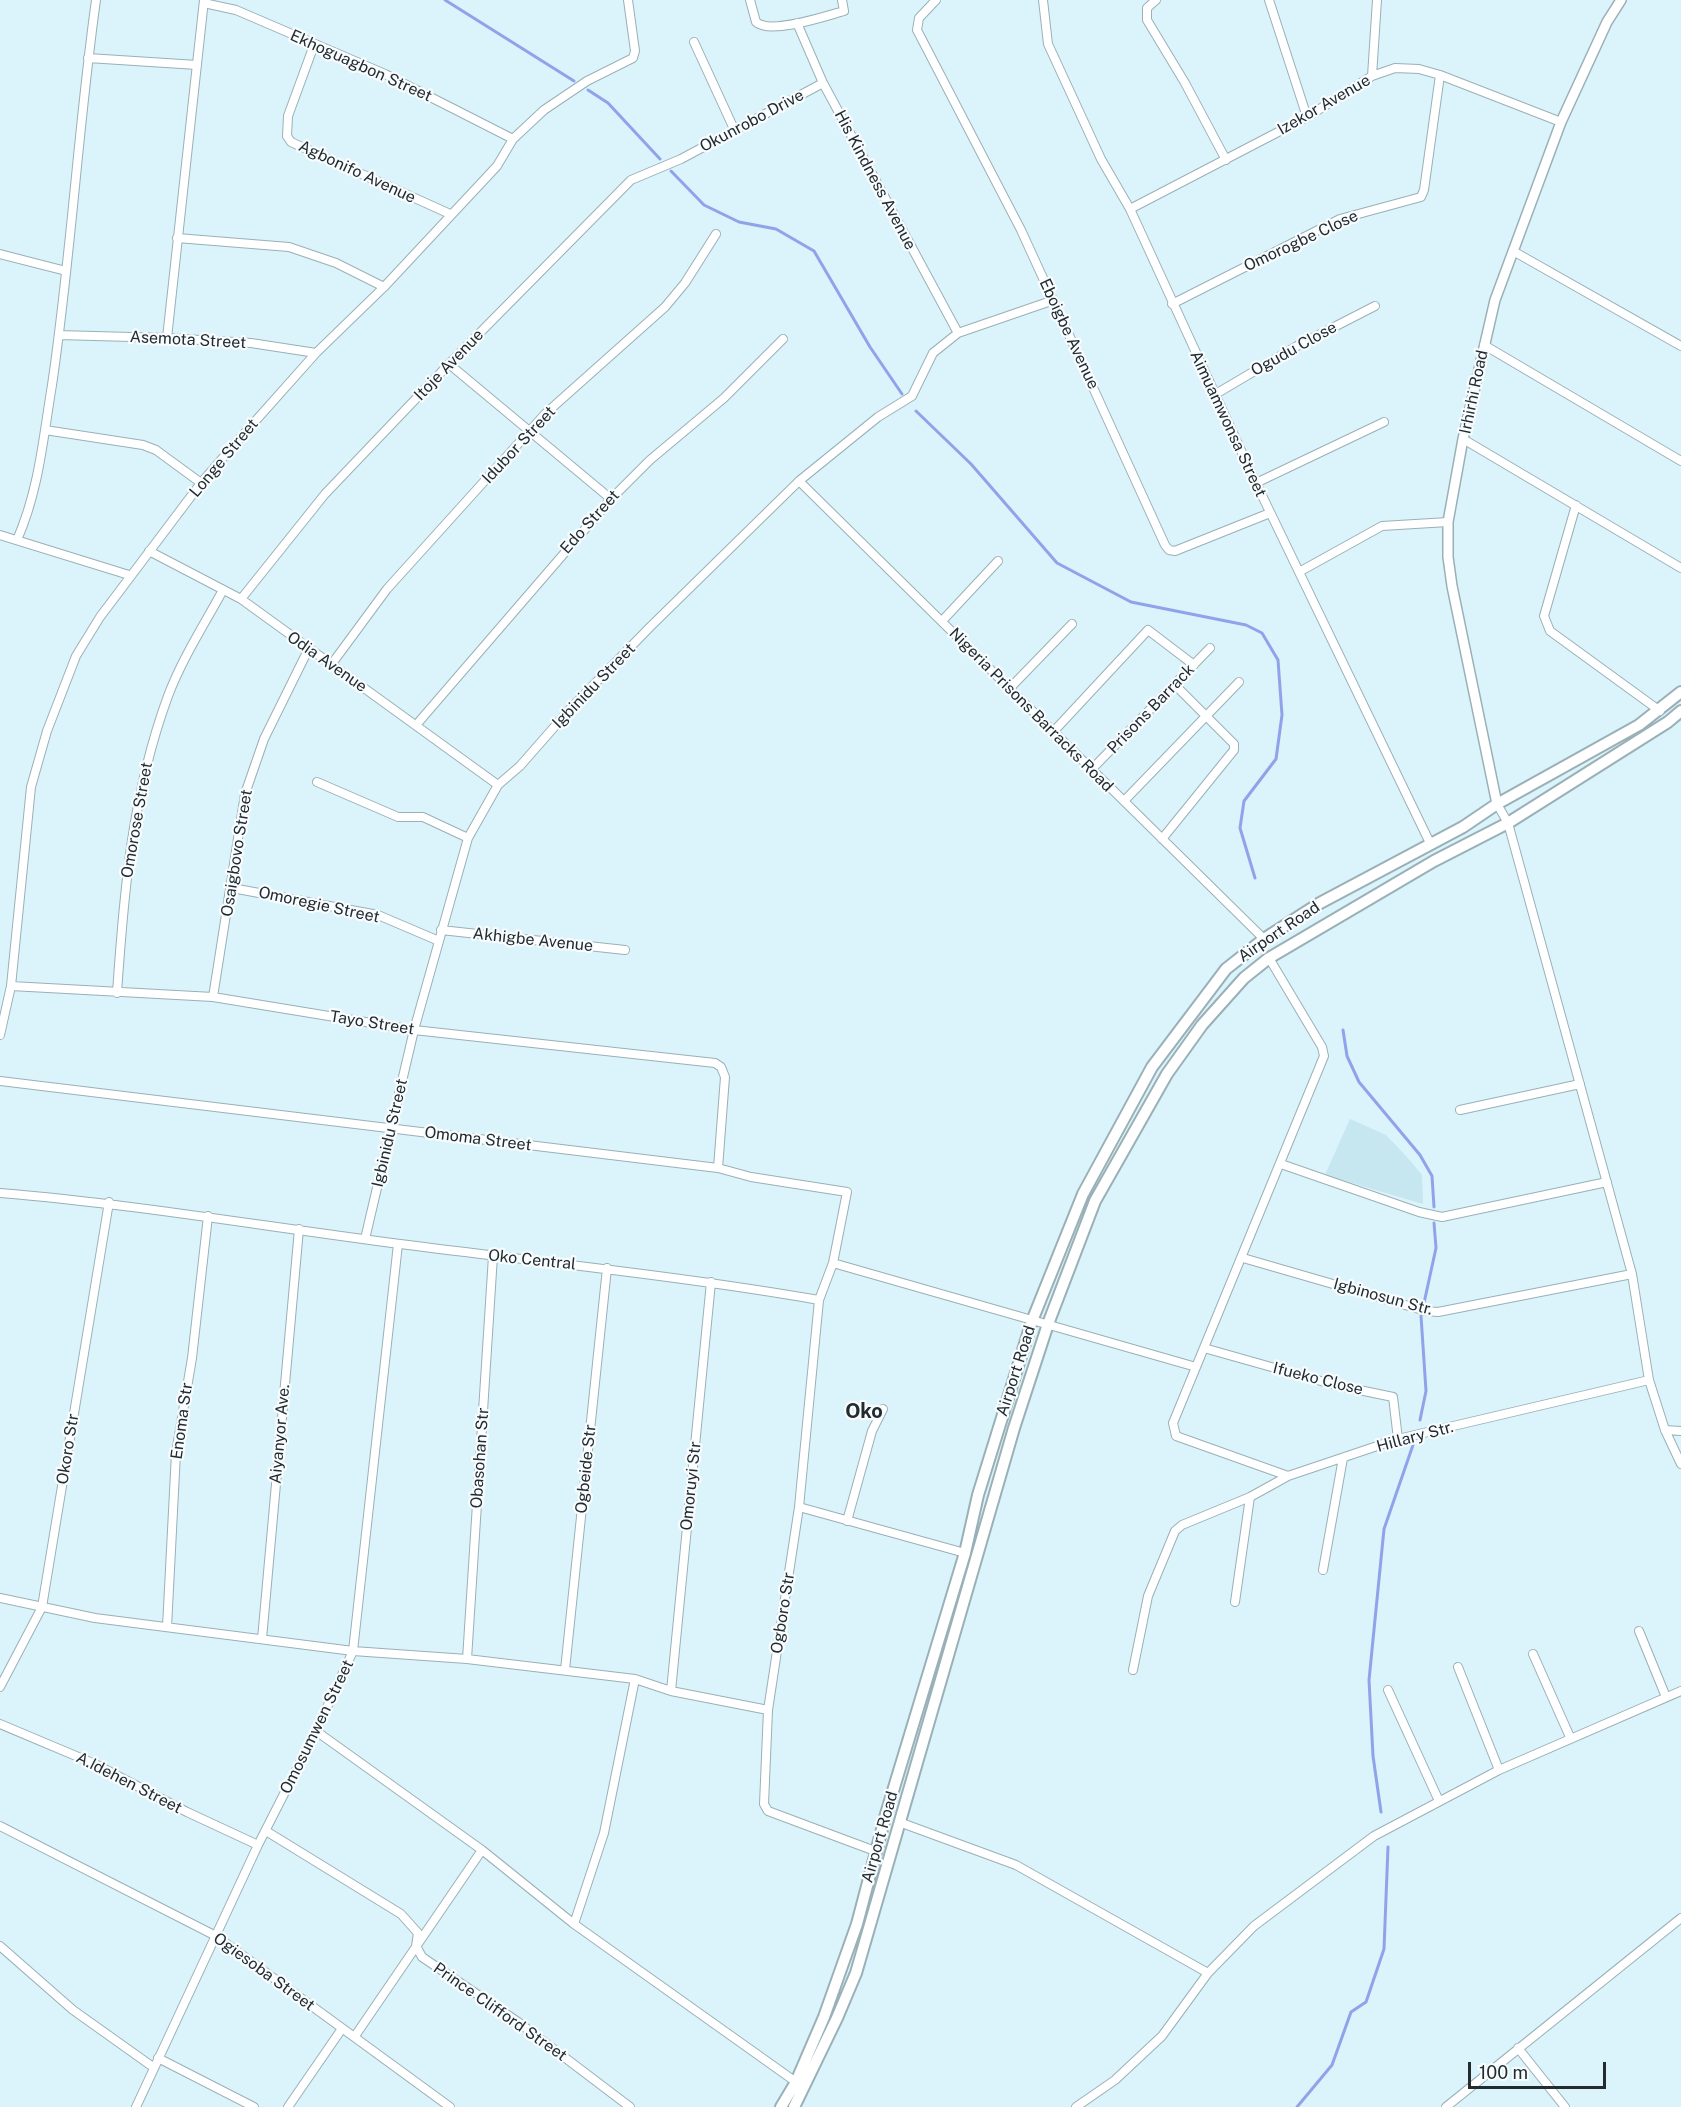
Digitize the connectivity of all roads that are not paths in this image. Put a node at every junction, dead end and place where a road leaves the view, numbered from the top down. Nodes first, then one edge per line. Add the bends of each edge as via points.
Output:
1 (96, 0) edge
2 (628, 0) edge
3 (750, 0) edge
4 (842, 0) edge
5 (936, 0) edge
6 (1043, 0) edge
7 (1156, 0) edge
8 (1269, 0) edge
9 (1377, 0) edge
10 (1621, 0) edge
11 (204, 1) edge
12 (797, 23) junction
13 (694, 42) dead end
14 (314, 45) junction
15 (88, 58) junction
16 (197, 64) junction
17 (1440, 75) junction
18 (1372, 76) junction
19 (823, 83) junction
20 (1307, 117) junction
21 (1561, 122) junction
22 (734, 129) junction
23 (513, 139) junction
24 (681, 159) joint
25 (1226, 160) junction
26 (1130, 209) junction
27 (450, 214) junction
28 (716, 234) dead end
29 (177, 238) junction
30 (1513, 251) junction
31 (0, 254) edge
32 (66, 271) junction
33 (384, 287) junction
34 (1054, 300) junction
35 (1172, 304) junction
36 (1375, 306) dead end
37 (958, 333) junction
38 (59, 335) junction
39 (167, 338) junction
40 (783, 339) dead end
41 (1484, 345) junction
42 (1681, 346) edge
43 (316, 353) junction
44 (449, 364) junction
45 (1214, 395) junction
46 (1384, 422) dead end
47 (45, 430) junction
48 (529, 432) junction
49 (1463, 439) junction
50 (1681, 461) edge
51 (799, 481) junction
52 (201, 483) junction
53 (1256, 483) junction
54 (611, 499) junction
55 (1576, 505) junction
56 (1270, 513) junction
57 (1448, 522) junction
58 (0, 535) edge
59 (17, 540) junction
60 (149, 550) junction
61 (998, 561) dead end
62 (1681, 568) edge
63 (1299, 572) junction
64 (129, 575) junction
65 (223, 590) junction
66 (241, 599) junction
67 (942, 621) junction
68 (1071, 624) dead end
69 (1210, 648) dead end
70 (308, 650) junction
71 (331, 665) junction
72 (1194, 665) junction
73 (1239, 682) dead end
74 (1176, 685) junction
75 (1010, 688) junction
76 (1681, 692) edge
77 (1660, 711) junction
78 (1681, 711) edge
79 (1207, 716) junction
80 (417, 724) junction
81 (1054, 731) junction
82 (1092, 769) junction
83 (317, 782) dead end
84 (498, 785) junction
85 (1124, 801) junction
86 (1497, 804) junction
87 (1508, 823) junction
88 (468, 838) junction
89 (1162, 839) junction
90 (1430, 843) junction
91 (232, 888) junction
92 (441, 930) junction
93 (1264, 939) junction
94 (439, 941) junction
95 (625, 950) dead end
96 (1269, 958) junction
97 (10, 986) junction
98 (117, 993) junction
99 (213, 997) junction
100 (414, 1030) junction
101 (0, 1035) edge
102 (0, 1081) edge
103 (1580, 1084) junction
104 (1460, 1110) dead end
105 (391, 1129) junction
106 (1281, 1164) junction
107 (718, 1168) junction
108 (1607, 1182) junction
109 (0, 1192) edge
110 (109, 1202) junction
111 (208, 1216) junction
112 (299, 1229) junction
113 (365, 1239) junction
114 (398, 1244) junction
115 (493, 1256) junction
116 (1243, 1258) junction
117 (833, 1263) junction
118 (607, 1268) junction
119 (1632, 1274) junction
120 (711, 1282) junction
121 (819, 1300) junction
122 (1032, 1321) junction
123 (1048, 1324) junction
124 (1204, 1348) junction
125 (1196, 1367) junction
126 (1649, 1380) junction
127 (883, 1409) dead end
128 (1665, 1430) junction
129 (1681, 1431) edge
130 (1398, 1439) junction
131 (1343, 1458) junction
132 (1681, 1464) edge
133 (1288, 1476) junction
134 (1250, 1497) junction
135 (799, 1507) junction
136 (847, 1521) junction
137 (965, 1553) junction
138 (1323, 1570) dead end
139 (0, 1598) edge
140 (1235, 1602) dead end
141 (42, 1607) junction
142 (167, 1627) junction
143 (1639, 1631) dead end
144 (262, 1639) junction
145 (353, 1651) junction
146 (1533, 1654) dead end
147 (467, 1659) junction
148 (1458, 1667) dead end
149 (565, 1670) junction
150 (1133, 1670) dead end
151 (635, 1679) junction
152 (0, 1687) edge
153 (1388, 1690) dead end
154 (671, 1691) junction
155 (1681, 1691) edge
156 (1666, 1697) junction
157 (768, 1710) junction
158 (0, 1724) edge
159 (316, 1731) junction
160 (1570, 1737) junction
161 (1499, 1770) junction
162 (1439, 1802) junction
163 (899, 1822) junction
164 (0, 1826) edge
165 (266, 1831) junction
166 (258, 1845) junction
167 (482, 1850) junction
168 (875, 1851) junction
169 (1681, 1918) edge
170 (574, 1924) junction
171 (216, 1936) junction
172 (0, 1946) edge
173 (416, 1946) junction
174 (1208, 1973) junction
175 (341, 2030) junction
176 (355, 2036) junction
177 (1518, 2048) junction
178 (158, 2058) junction
179 (153, 2067) junction
180 (796, 2082) junction
181 (136, 2107) edge
182 (254, 2107) edge
183 (288, 2107) edge
184 (450, 2107) edge
185 (630, 2107) edge
186 (781, 2107) edge
187 (794, 2107) edge
188 (1076, 2107) edge
189 (1446, 2107) edge
190 (1565, 2107) edge

1 - 15 street
2 - 23 street, Longe Street via 633,58 587,81 544,110
3 - 12 street via 756,22 766,27
4 - 12 street via 844,11
5 - 34 street, Eboigbe Avenue via 916,24
6 - 26 street, Aimuamwonsa Street via 1048,44 1101,159
7 - 25 street via 1147,8 1147,20
8 - 20 street
9 - 18 street
10 - 21 street, Irhirhi Road
11 - 14 street, Ekhoguagbon Street via 236,10
11 - 16 street, Ekhoguagbon Street
12 - 19 street, His Kindness Avenue
13 - 22 street
14 - 23 street, Ekhoguagbon Street via 385,74
14 - 27 street, Agbonifo Avenue via 288,116 287,136 291,142
15 - 16 street
15 - 32 street
16 - 29 street, Ekhoguagbon Street
17 - 18 street, Izekor Avenue via 1395,68
17 - 21 street, Izekor Avenue
17 - 35 street, Omorogbe Close via 1421,197 1340,219
18 - 20 street, Izekor Avenue
19 - 22 street, Okunrobo Drive
19 - 37 street, His Kindness Avenue
20 - 25 street, Izekor Avenue
21 - 30 street, Irhirhi Road
22 - 24 street, Okunrobo Drive
23 - 27 street, Longe Street via 497,166
24 - 44 street, Itoje Avenue via 631,180
25 - 26 street, Izekor Avenue
26 - 35 street, Aimuamwonsa Street
27 - 33 street, Longe Street
28 - 48 street, Idubor Street via 665,307
29 - 33 street via 289,247 336,263
29 - 39 street, Ekhoguagbon Street
30 - 41 street, Irhirhi Road
30 - 42 street
31 - 32 street
32 - 38 street
33 - 43 street, Longe Street
34 - 37 street, Igbinidu Street
34 - 56 street, Eboigbe Avenue via 1169,550 1175,551
35 - 45 street, Aimuamwonsa Street
36 - 45 street, Ogudu Close
37 - 51 street, Igbinidu Street via 933,354 912,396 878,417
38 - 39 street, Asemota Street
38 - 47 street
39 - 43 street, Asemota Street via 251,343
40 - 54 street, Edo Street via 724,398 650,460
41 - 49 street, Irhirhi Road
41 - 50 street
43 - 52 street, Longe Street
44 - 48 street
44 - 66 street, Itoje Avenue via 325,494
45 - 53 street, Aimuamwonsa Street
46 - 53 street
47 - 52 street via 143,445
47 - 59 street via 38,481
48 - 54 street
48 - 71 street, Idubor Street via 387,590
49 - 55 street
49 - 57 street, Irhirhi Road
51 - 67 street, Nigeria Prisons Barracks Road
51 - 84 street, Igbinidu Street via 650,627
52 - 60 street, Longe Street
53 - 56 street, Aimuamwonsa Street
54 - 80 street, Edo Street
55 - 62 street
55 - 77 street via 1544,616 1550,631
56 - 63 street, Aimuamwonsa Street
57 - 63 street via 1382,526
57 - 86 street, Irhirhi Road via 1452,586
58 - 59 street
59 - 64 street
60 - 64 street, Longe Street
60 - 65 street, Odia Avenue
61 - 67 street
63 - 90 street, Aimuamwonsa Street
64 - 97 street, Longe Street via 76,656 47,731 31,787
65 - 66 street, Odia Avenue
65 - 98 street, Omorose Street via 169,694 141,781 123,900
66 - 70 street, Odia Avenue
67 - 75 street, Nigeria Prisons Barracks Road
68 - 75 street
69 - 72 street, Prisons Barrack
70 - 71 street, Odia Avenue
70 - 91 street, Osaigbovo Street via 264,739 245,794
71 - 80 street, Odia Avenue
72 - 74 street, Prisons Barrack
72 - 81 street via 1148,630
73 - 79 street
74 - 79 street
74 - 82 street, Prisons Barrack
75 - 81 street, Nigeria Prisons Barracks Road
76 - 77 main road, Airport Road
77 - 86 main road, Airport Road
78 - 87 main road, Airport Road
79 - 85 street
79 - 89 street via 1234,750
80 - 84 street, Odia Avenue
81 - 82 street, Nigeria Prisons Barracks Road
82 - 85 street, Nigeria Prisons Barracks Road
83 - 88 street via 398,816 423,817
84 - 88 street, Igbinidu Street
85 - 89 street, Nigeria Prisons Barracks Road
86 - 87 street
86 - 90 main road, Airport Road
87 - 96 main road, Airport Road via 1434,861
87 - 103 street
88 - 92 street, Igbinidu Street
89 - 93 street, Nigeria Prisons Barracks Road
90 - 93 main road, Airport Road via 1320,903
91 - 94 street, Omoregie Street via 378,915
91 - 99 street, Osaigbovo Street
92 - 94 street, Igbinidu Street
92 - 95 street, Akhigbe Avenue
93 - 122 main road, Airport Road via 1226,969 1152,1067 1083,1194
94 - 100 street, Igbinidu Street
96 - 106 street via 1324,1056
96 - 123 main road, Airport Road via 1244,978 1202,1025 1167,1074 1095,1201
97 - 98 street, Tayo Street
97 - 101 street, Longe Street
98 - 99 street, Tayo Street
99 - 100 street, Tayo Street
100 - 105 street, Igbinidu Street
100 - 107 street, Tayo Street via 715,1064 725,1077
102 - 105 street, Omoma Street
103 - 104 street
103 - 108 street
105 - 107 street, Omoma Street
105 - 113 street, Igbinidu Street
106 - 108 street via 1442,1217
106 - 116 street
107 - 117 street, Omoma Street via 751,1178 847,1192
108 - 119 street
109 - 110 street, Oko Central
110 - 111 street, Oko Central
110 - 141 street, Okoro Str
111 - 112 street, Oko Central
111 - 142 street, Enoma Str via 192,1358 176,1453
112 - 113 street, Oko Central
112 - 144 street, Aiyanyor Ave.
113 - 114 street, Oko Central
114 - 115 street, Oko Central
114 - 145 street, Omosumwen Street
115 - 118 street, Oko Central
115 - 147 street, Obasohan Str
116 - 119 street, Igbinosun Str. via 1438,1312
116 - 124 street
117 - 121 street
117 - 122 street
118 - 120 street, Oko Central
118 - 149 street, Ogbeide Str
119 - 126 street
120 - 121 street, Oko Central
120 - 154 street, Omoruyi Str
121 - 135 street, Ogboro Str
122 - 123 street
122 - 137 main road, Airport Road via 978,1495
123 - 125 street
123 - 163 main road, Airport Road
124 - 125 street
124 - 130 street, Ifueko Close via 1393,1397
125 - 133 street via 1173,1423 1176,1436
126 - 128 street
126 - 130 street, Hillary Str.
127 - 136 street via 872,1431
128 - 129 street
128 - 132 street
130 - 131 street, Hillary Str.
131 - 133 street, Hillary Str.
131 - 138 street
133 - 134 street, Hillary Str.
134 - 140 street
134 - 150 street, Hillary Str. via 1174,1531 1148,1596
135 - 136 street
135 - 157 street, Ogboro Str
136 - 137 street
137 - 168 main road, Airport Road
139 - 141 street
141 - 142 street
141 - 152 street, Okoro Str
142 - 144 street
143 - 156 street
144 - 145 street
145 - 147 street
145 - 159 street, Omosumwen Street
146 - 160 street
147 - 149 street
148 - 161 street
149 - 151 street
151 - 154 street
151 - 170 street via 604,1833
153 - 162 street
154 - 157 street
155 - 156 street
156 - 160 street
157 - 168 street, Ogboro Str via 764,1804 768,1811
158 - 166 street, A.Idehen Street via 95,1764
159 - 165 street, Omosumwen Street
159 - 167 street
160 - 161 street
161 - 162 street
162 - 174 street via 1374,1836 1254,1926
163 - 174 street via 1016,1865
163 - 187 main road, Airport Road via 856,1973
164 - 171 street, Ogiesoba Street
165 - 166 street, Omosumwen Street
165 - 173 street, Prince Clifford Street via 401,1914 418,1933
166 - 171 street, Omosumwen Street
167 - 170 street
167 - 173 street
168 - 180 main road, Airport Road via 850,1945
169 - 177 street
170 - 180 street
171 - 175 street, Ogiesoba Street
171 - 178 street, Omosumwen Street
172 - 179 street via 73,2010
173 - 176 street
173 - 185 street, Prince Clifford Street via 422,1957 518,2022
174 - 188 street via 1162,2036 1115,2080
175 - 176 street, Ogiesoba Street
175 - 183 street
176 - 184 street, Ogiesoba Street
177 - 189 street
177 - 190 street
178 - 179 street, Omosumwen Street
178 - 182 street
179 - 181 street, Omosumwen Street
180 - 186 main road, Airport Road

